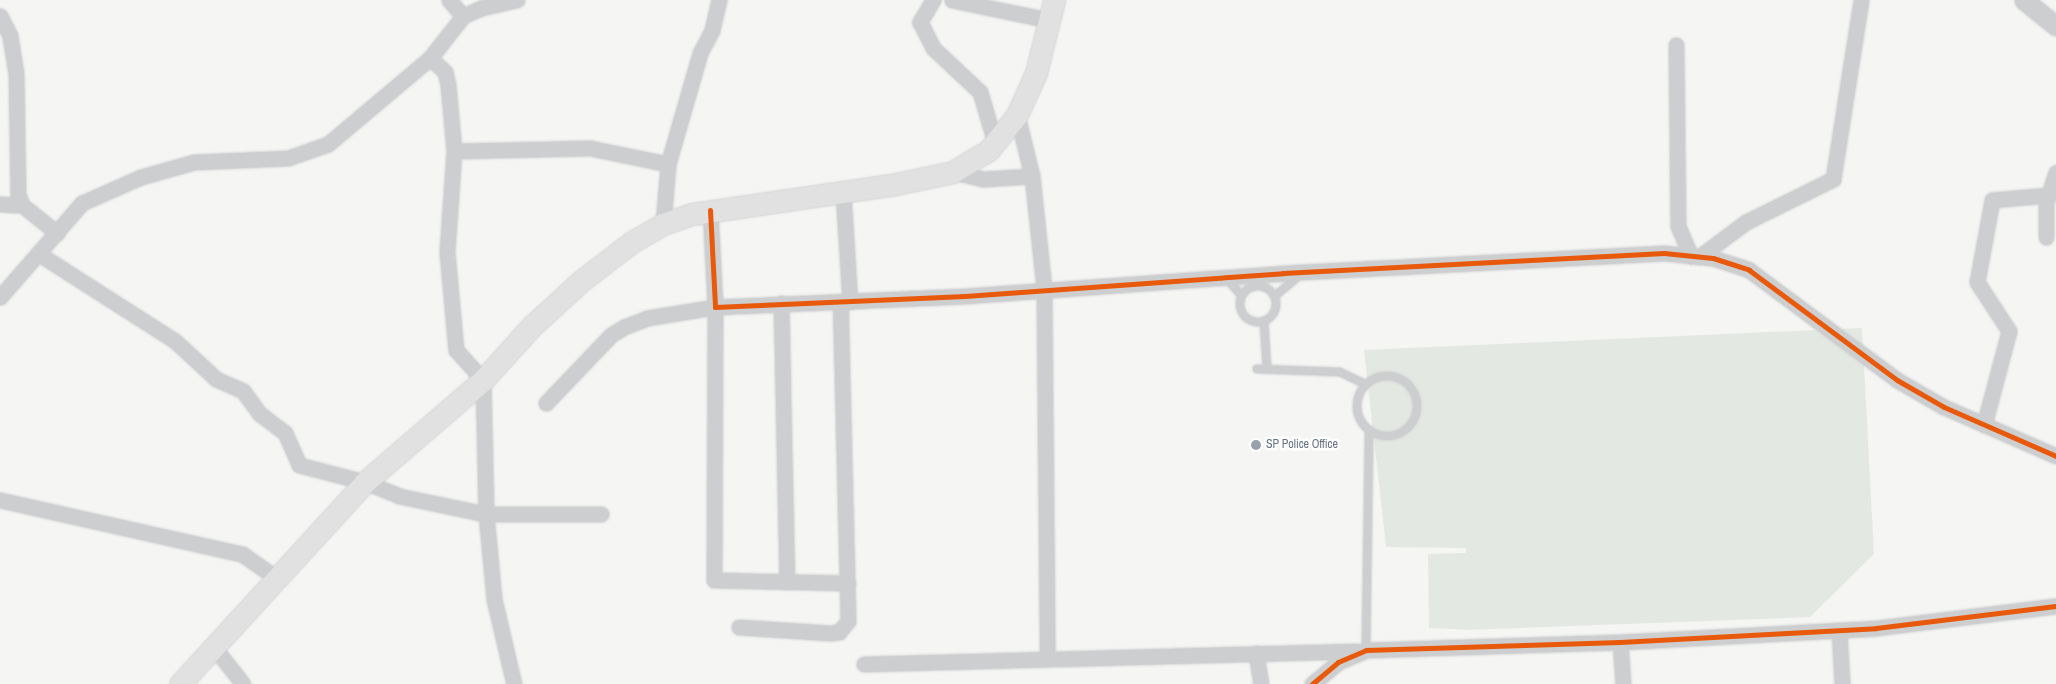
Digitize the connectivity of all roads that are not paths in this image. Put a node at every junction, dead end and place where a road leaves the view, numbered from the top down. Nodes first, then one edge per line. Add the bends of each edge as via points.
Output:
1 (449, 0) edge
2 (517, 0) edge
3 (719, 0) edge
4 (933, 0) edge
5 (952, 0) edge
6 (1861, 0) edge
7 (2024, 0) edge
8 (1052, 10) edge
9 (0, 16) edge
10 (463, 16) junction
11 (2056, 26) edge
12 (1676, 45) dead end
13 (430, 58) junction
14 (1017, 115) junction
15 (995, 143) junction
16 (454, 151) junction
17 (668, 164) junction
18 (953, 172) junction
19 (2056, 173) edge
20 (1032, 176) junction
21 (843, 192) junction
22 (2048, 195) junction
23 (0, 204) edge
24 (22, 205) junction
25 (710, 210) junction
26 (663, 224) junction
27 (57, 233) junction
28 (2046, 237) dead end
29 (39, 254) junction
30 (1695, 256) junction
31 (1304, 272) junction
32 (1224, 277) junction
33 (1044, 290) junction
34 (1242, 296) junction
35 (1275, 296) junction
36 (0, 297) edge
37 (845, 302) junction
38 (781, 303) junction
39 (715, 307) junction
40 (1264, 322) junction
41 (1256, 369) dead end
42 (1267, 369) junction
43 (483, 380) junction
44 (1365, 384) junction
45 (546, 402) dead end
46 (1984, 425) junction
47 (1369, 430) junction
48 (2056, 456) edge
49 (365, 482) junction
50 (0, 500) edge
51 (486, 514) junction
52 (601, 514) dead end
53 (274, 577) junction
54 (787, 582) junction
55 (848, 583) junction
56 (2056, 606) edge
57 (739, 627) dead end
58 (1839, 630) junction
59 (1620, 642) junction
60 (213, 646) junction
61 (1366, 650) junction
62 (1256, 653) junction
63 (1047, 659) junction
64 (864, 664) dead end
65 (180, 684) edge
66 (243, 684) edge
67 (514, 684) edge
68 (1261, 684) edge
69 (1312, 684) edge
70 (1623, 684) edge
71 (1842, 684) edge

1 - 10 street
2 - 10 street via 481,8
3 - 17 street
4 - 15 street via 920,22 933,48 980,92
5 - 8 street
6 - 30 street via 1833,179 1746,222
7 - 11 street
8 - 14 main road via 1036,73
9 - 24 street via 10,36 16,72 18,194
10 - 13 street
12 - 30 street via 1678,226
13 - 16 street via 445,72
13 - 27 street via 328,144 288,158 194,162 141,177 82,203
14 - 15 main road
14 - 20 street
15 - 18 main road
16 - 17 street via 590,148
16 - 43 street via 447,252 456,350
17 - 26 street
18 - 20 street via 983,179
18 - 21 main road
19 - 22 street
20 - 33 street
21 - 25 main road
21 - 37 street
22 - 28 street
22 - 46 street via 1992,200 1977,282 2009,331
23 - 24 street
24 - 27 street
25 - 26 main road
25 - 39 street
26 - 43 main road via 632,242 581,280 532,326
27 - 29 street
29 - 36 street
29 - 49 street via 175,341 216,379 243,391 260,414 284,433 299,464
30 - 31 street via 1607,256
30 - 46 street via 1749,270 1898,380
31 - 32 street
31 - 35 lane
32 - 33 street
32 - 34 lane
33 - 37 street
33 - 63 street
34 - 35 lane via 1250,288 1261,286
34 - 40 lane via 1242,314 1252,321
35 - 40 lane via 1274,314
37 - 38 street
37 - 55 street
38 - 39 street
38 - 54 street
39 - 45 street via 647,318 624,326 611,335
39 - 54 street via 714,580
40 - 42 lane
41 - 42 lane
42 - 44 lane via 1340,372
43 - 49 main road
43 - 51 street
44 - 47 lane via 1359,393 1357,408 1362,423
44 - 47 lane via 1374,378 1394,376 1411,388 1417,405 1411,423 1404,430 1387,435
46 - 48 street
47 - 61 lane
49 - 51 street via 399,496
49 - 53 main road
50 - 53 street via 242,554
51 - 52 street
51 - 67 street via 494,599
53 - 60 main road
54 - 55 street
55 - 57 street via 848,621 839,632
56 - 58 street
58 - 59 street
58 - 71 street
59 - 61 street
59 - 70 street
60 - 65 main road
60 - 66 street
61 - 62 street
61 - 69 street via 1338,662
62 - 63 street
62 - 68 street
63 - 64 street

